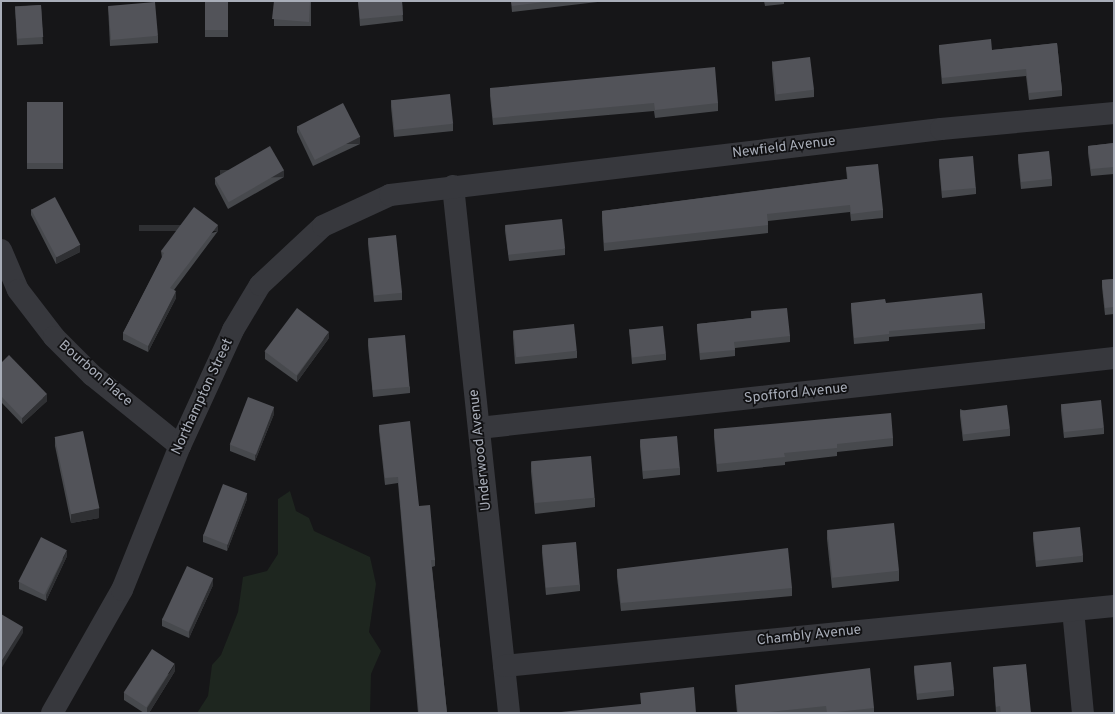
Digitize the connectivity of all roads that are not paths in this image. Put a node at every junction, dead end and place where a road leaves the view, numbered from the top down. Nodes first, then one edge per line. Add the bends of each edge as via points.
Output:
1 (1114, 113) edge
2 (453, 186) junction
3 (1, 250) edge
4 (1114, 358) edge
5 (479, 428) junction
6 (180, 446) junction
7 (1114, 606) edge
8 (1073, 610) junction
9 (504, 666) junction
10 (52, 713) edge
11 (508, 713) edge
12 (1083, 713) edge

1 - 2 street, Newfield Avenue via 941,129
2 - 5 street, Underwood Avenue
2 - 6 street, Northampton Street via 390,195 323,226 295,250 260,285 234,330
3 - 6 street, Bourbon Place via 18,290 54,338 92,375
4 - 5 street, Spofford Avenue
5 - 9 street, Underwood Avenue
6 - 10 street, Northampton Street via 122,590
7 - 8 street, Chambly Avenue
8 - 9 street, Chambly Avenue
8 - 12 street
9 - 11 street, Underwood Avenue

